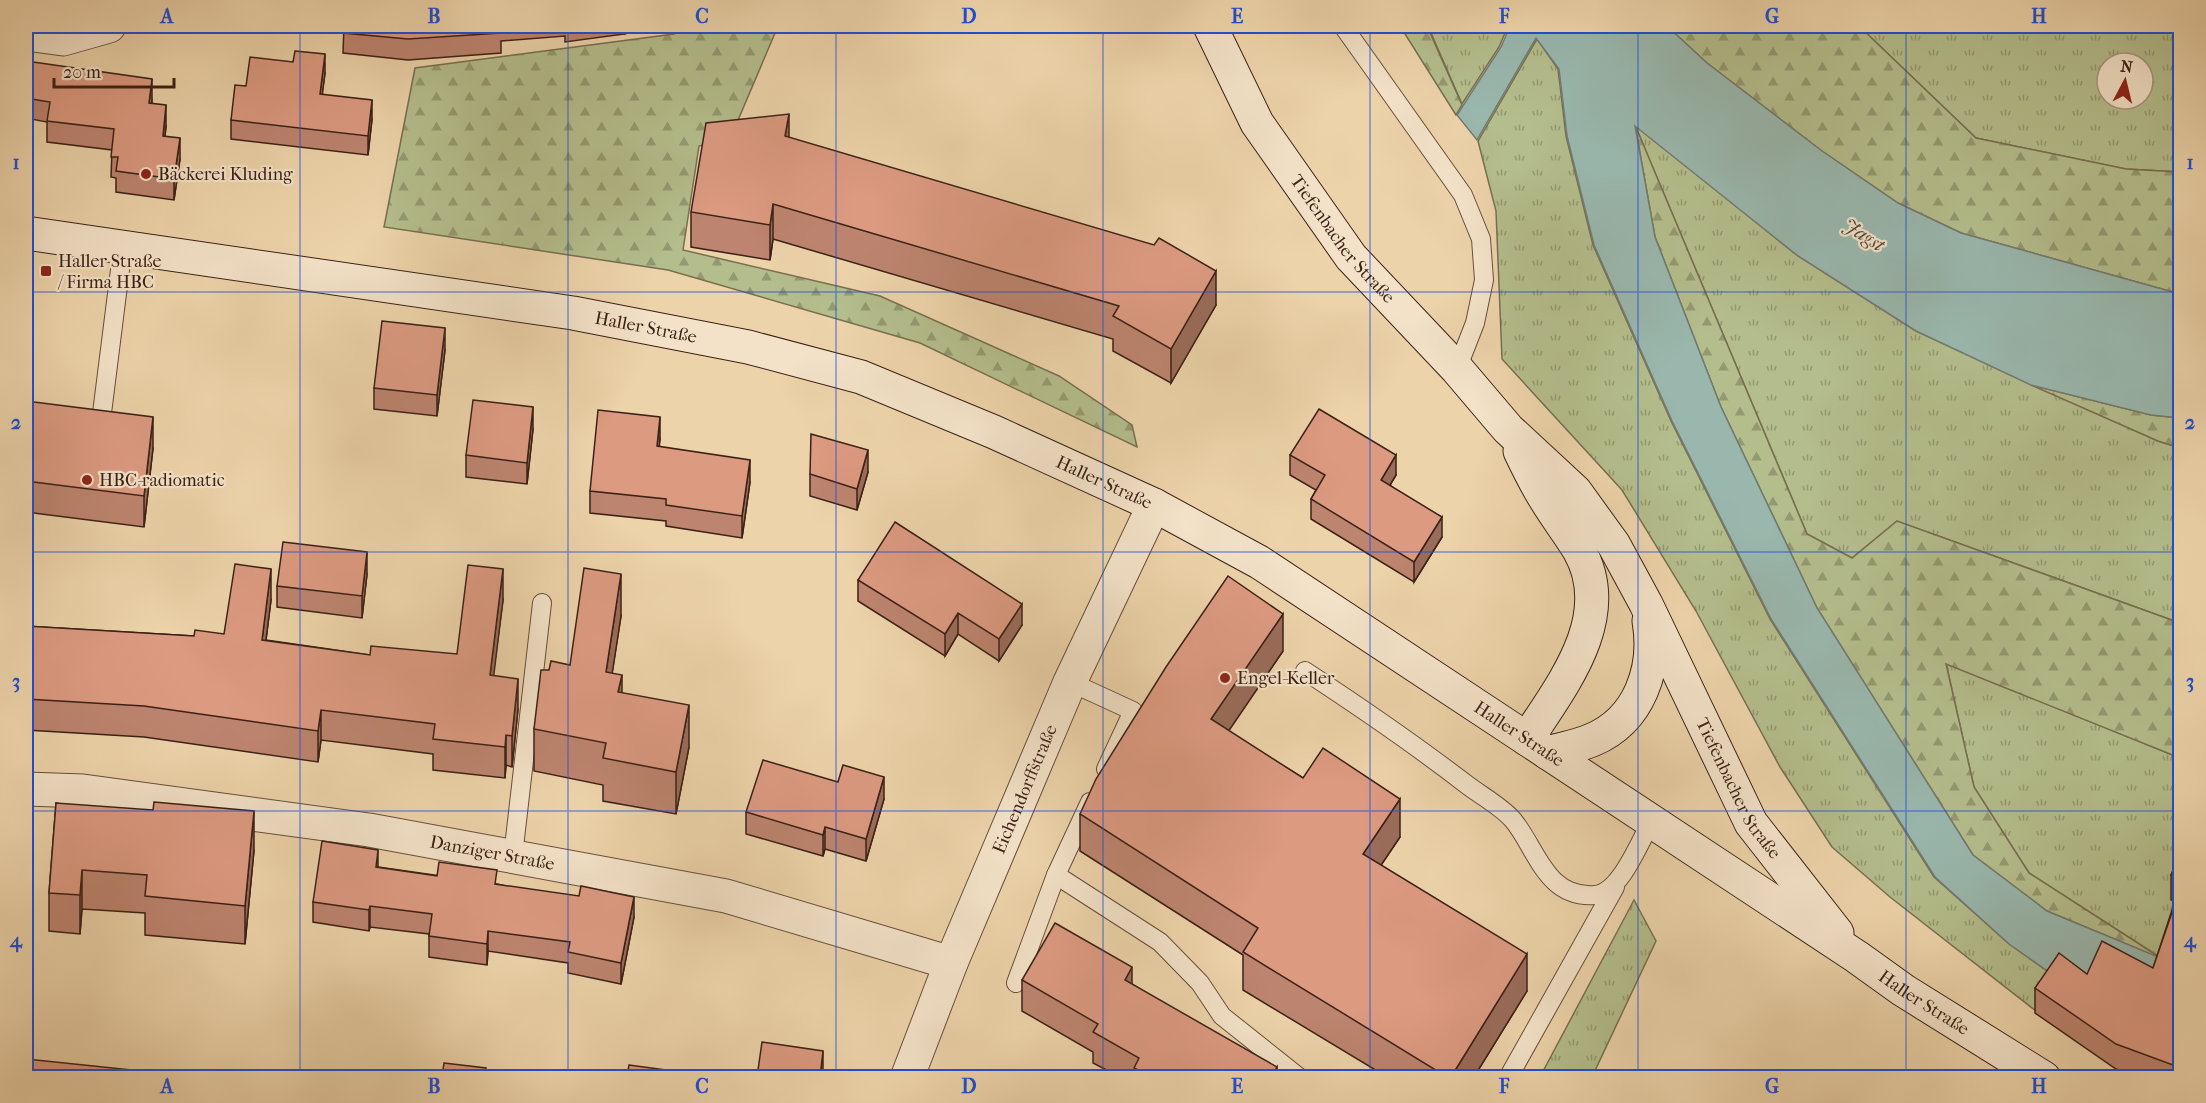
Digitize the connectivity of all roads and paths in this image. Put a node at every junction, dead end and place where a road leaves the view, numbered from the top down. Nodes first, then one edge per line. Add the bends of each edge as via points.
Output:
1 (109, 26) edge
2 (1210, 26) edge
3 (1343, 26) edge
4 (26, 34) edge
5 (26, 233) edge
6 (123, 246) junction
7 (1457, 369) junction
8 (100, 429) edge
9 (1508, 429) junction
10 (1154, 505) junction
11 (542, 603) dead end
12 (1646, 604) junction
13 (1305, 671) dead end
14 (1070, 682) junction
15 (1538, 746) junction
16 (26, 789) edge
17 (1651, 822) junction
18 (513, 856) junction
19 (1056, 875) junction
20 (1615, 887) junction
21 (1857, 957) junction
22 (951, 963) junction
23 (1016, 983) dead end
24 (908, 1077) edge
25 (1300, 1077) edge
26 (1508, 1077) edge
27 (2044, 1077) edge

1 - 4 main road via 63,39
2 - 7 main road, Tiefenbacher Straße via 1257,123 1351,257
3 - 7 lane via 1463,195 1481,239 1484,280 1475,323
5 - 6 main road, Haller Straße
6 - 8 lane
6 - 10 main road, Haller Straße via 573,313 748,347 861,377
7 - 9 main road, Tiefenbacher Straße
9 - 12 main road, Tiefenbacher Straße via 1575,491 1614,545
9 - 15 main road, Tiefenbacher Straße via 1546,500 1580,552 1592,586 1581,653
10 - 14 main road, Eichendorffstraße
10 - 15 main road, Haller Straße via 1259,562
11 - 18 lane
12 - 15 main road, Tiefenbacher Straße via 1652,641 1650,665 1641,695 1628,714 1592,740
12 - 21 main road, Tiefenbacher Straße via 1750,823
13 - 20 lane via 1406,738 1513,820 1532,854 1556,884 1578,895 1597,895
14 - 19 lane via 1133,711
14 - 22 main road, Eichendorffstraße
15 - 17 main road, Haller Straße
16 - 18 main road, Danziger Straße via 83,791 369,830
17 - 20 lane
17 - 21 main road, Haller Straße
18 - 22 main road, Danziger Straße via 726,896
19 - 23 lane
19 - 25 lane via 1160,942 1200,983 1222,1016
20 - 26 lane
21 - 27 main road, Haller Straße
22 - 24 main road, Eichendorffstraße

